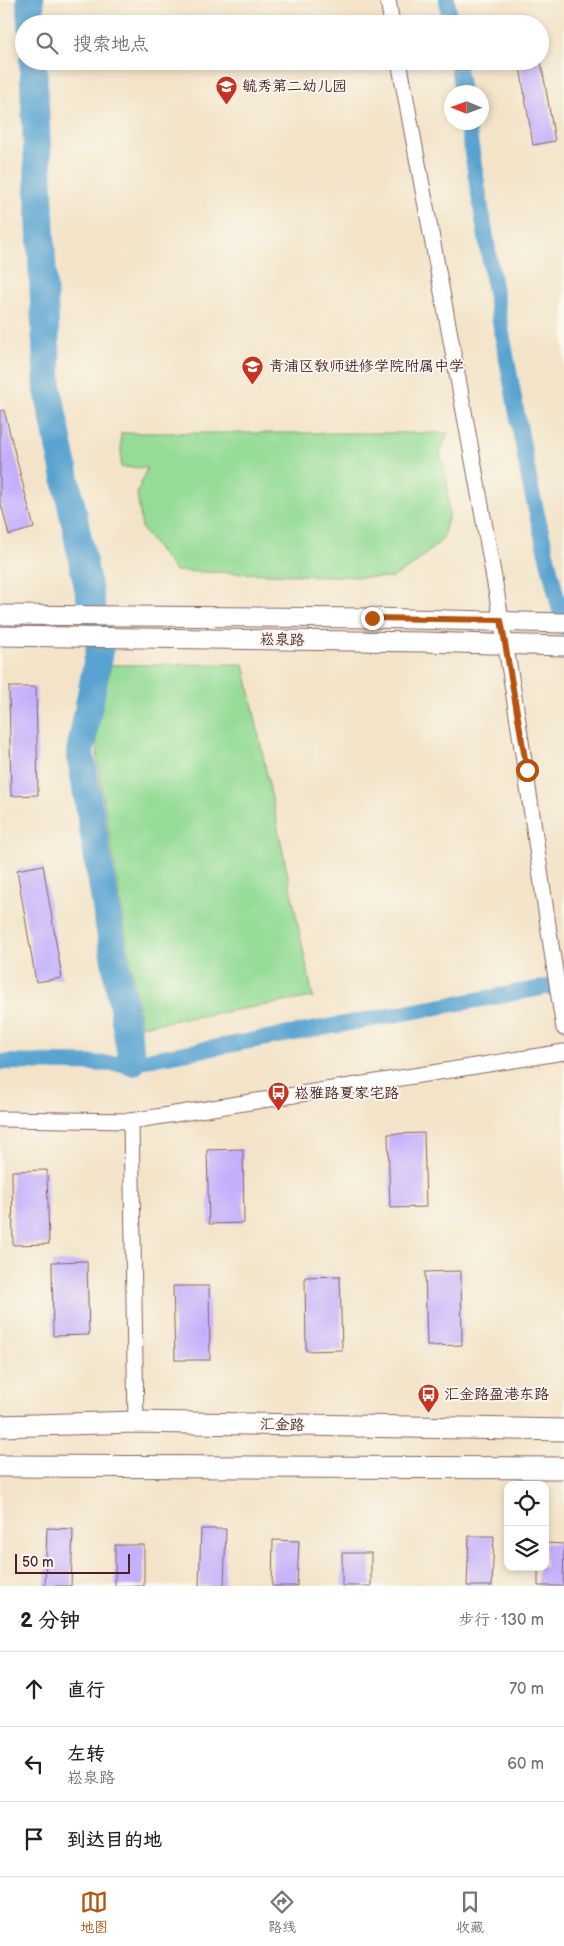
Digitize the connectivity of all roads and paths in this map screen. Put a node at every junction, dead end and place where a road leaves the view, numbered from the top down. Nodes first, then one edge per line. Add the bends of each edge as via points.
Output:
1 (388, 0) edge
2 (390, 15) edge
3 (401, 70) edge
4 (0, 614) edge
5 (501, 620) junction
6 (556, 622) edge
7 (0, 636) edge
8 (506, 645) junction
9 (559, 646) edge
10 (563, 1025) edge
11 (564, 1052) edge
12 (0, 1120) edge
13 (131, 1121) junction
14 (136, 1422) junction
15 (0, 1426) edge
16 (564, 1430) edge
17 (0, 1466) edge
18 (564, 1468) edge

1 - 2 street
3 - 5 street
4 - 5 street, 崧泉路
5 - 6 street, 崧泉路
5 - 8 street
7 - 8 street, 崧泉路
8 - 9 street, 崧泉路
8 - 10 street
11 - 13 street
12 - 13 street
13 - 14 street
14 - 15 main road, 汇金路
14 - 16 main road, 汇金路
17 - 18 main road

